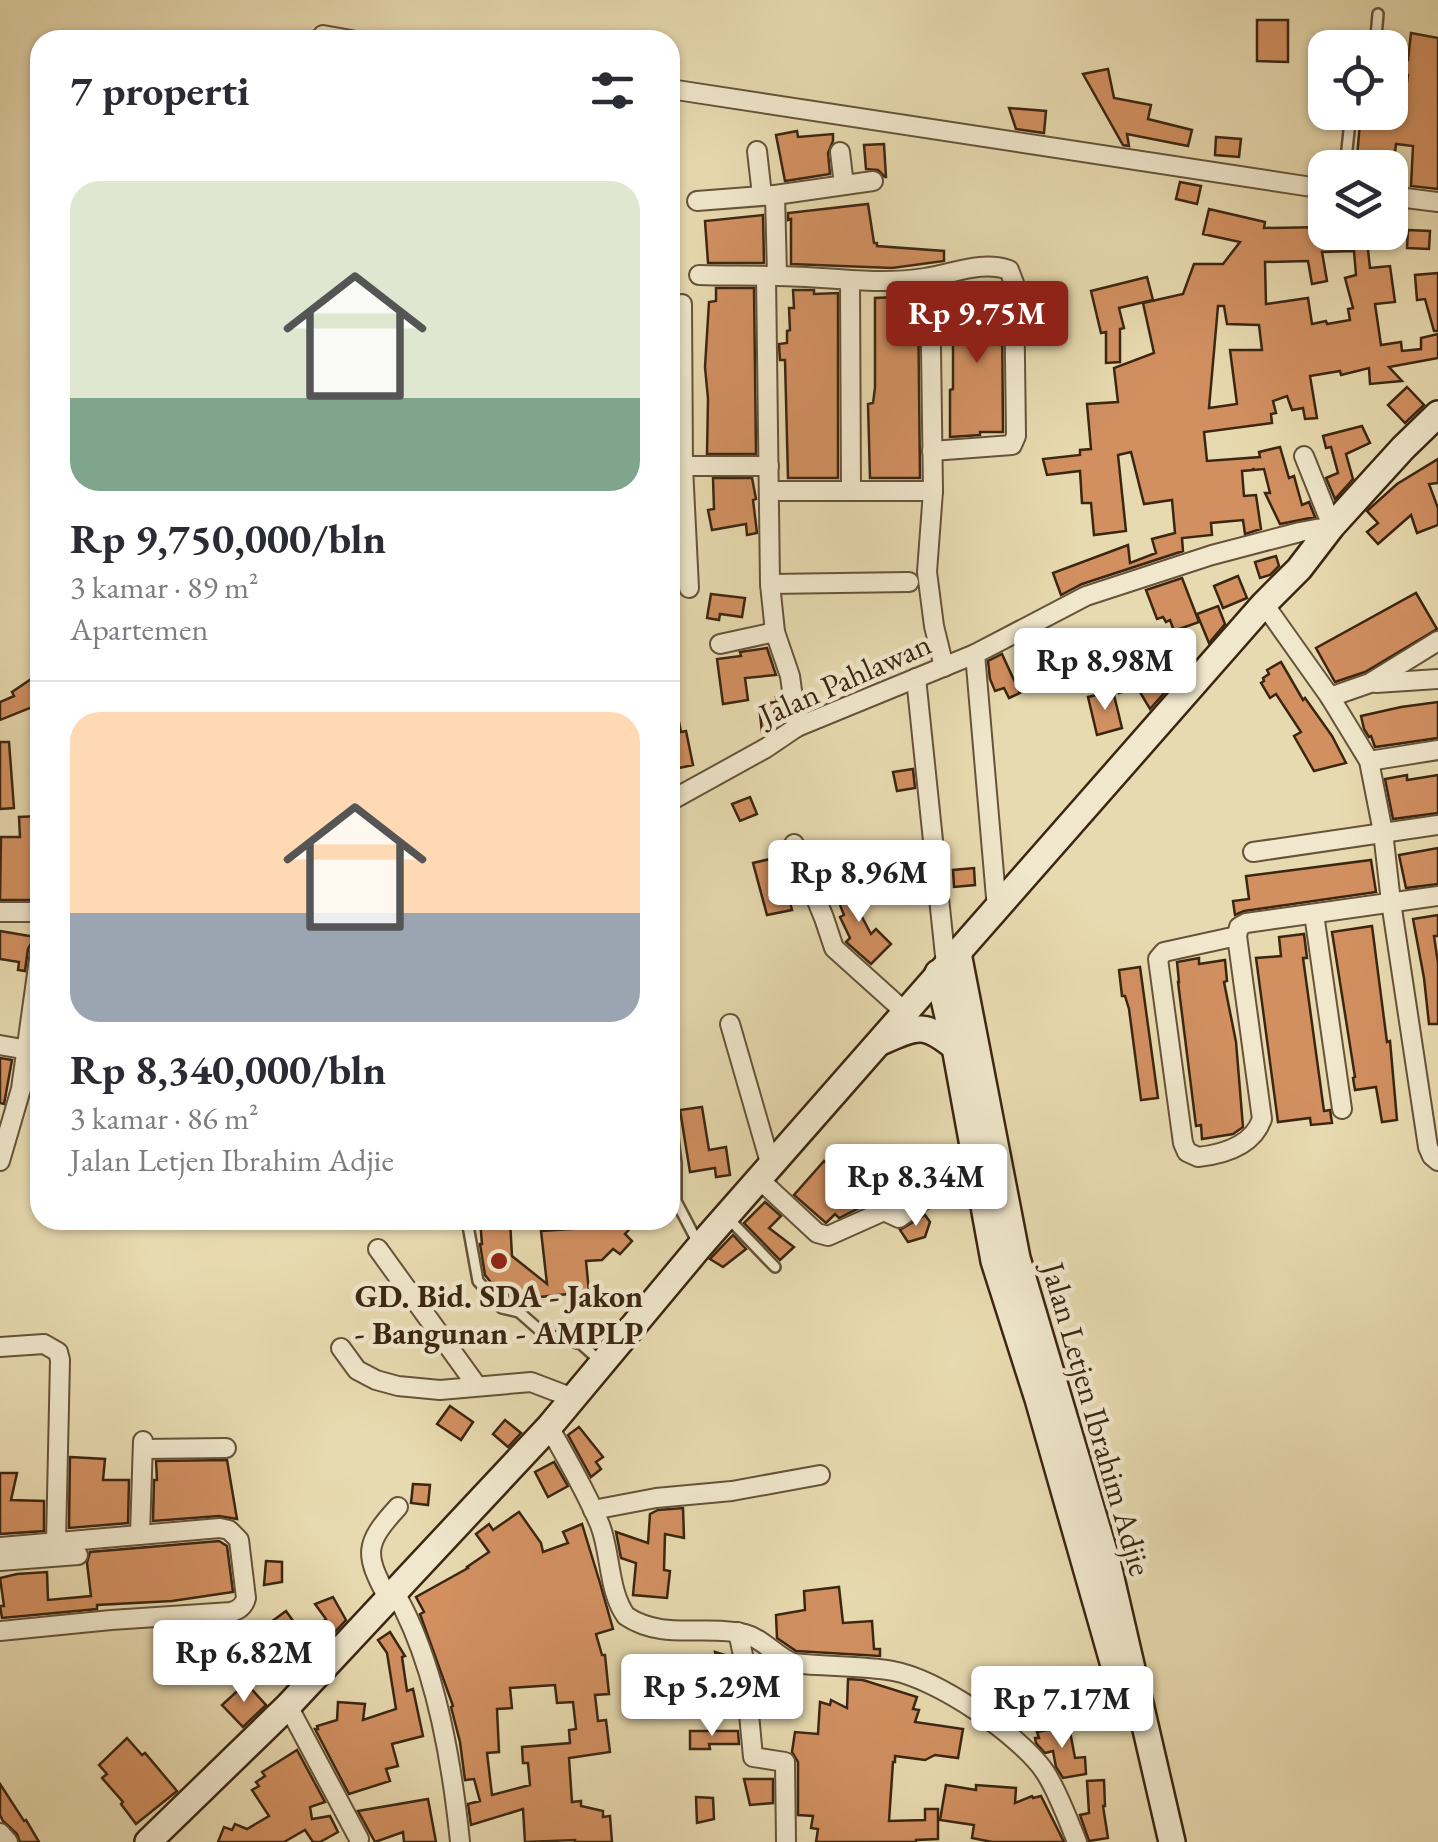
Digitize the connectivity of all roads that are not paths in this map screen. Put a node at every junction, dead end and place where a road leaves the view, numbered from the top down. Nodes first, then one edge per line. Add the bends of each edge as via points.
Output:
1 (1378, 14) dead end
2 (1377, 30) edge
3 (680, 91) edge
4 (757, 151) dead end
5 (840, 152) dead end
6 (874, 180) dead end
7 (844, 185) junction
8 (1308, 186) edge
9 (768, 195) junction
10 (1408, 198) edge
11 (697, 201) dead end
12 (1438, 202) edge
13 (699, 275) dead end
14 (771, 276) junction
15 (930, 278) junction
16 (850, 281) junction
17 (682, 304) dead end
18 (680, 316) edge
19 (1438, 414) edge
20 (932, 451) junction
21 (1304, 456) dead end
22 (769, 466) junction
23 (680, 467) edge
24 (770, 491) junction
25 (851, 491) junction
26 (933, 491) junction
27 (680, 504) edge
28 (1332, 526) junction
29 (910, 582) dead end
30 (770, 584) junction
31 (689, 588) dead end
32 (1264, 604) junction
33 (775, 632) junction
34 (1438, 640) edge
35 (720, 644) dead end
36 (975, 654) junction
37 (944, 667) junction
38 (916, 678) junction
39 (1438, 679) edge
40 (1370, 683) junction
41 (1330, 697) junction
42 (797, 727) junction
43 (1438, 750) edge
44 (1369, 761) junction
45 (680, 796) edge
46 (1438, 825) edge
47 (1383, 832) junction
48 (794, 844) dead end
49 (1253, 852) dead end
50 (1438, 896) edge
51 (1391, 902) junction
52 (997, 909) junction
53 (0, 912) edge
54 (30, 912) edge
55 (1314, 914) junction
56 (1237, 936) junction
57 (947, 964) junction
58 (906, 1012) junction
59 (730, 1024) dead end
60 (30, 1034) edge
61 (878, 1043) junction
62 (0, 1045) edge
63 (955, 1047) junction
64 (28, 1050) junction
65 (1342, 1109) dead end
66 (0, 1161) edge
67 (1438, 1161) edge
68 (977, 1170) junction
69 (765, 1172) junction
70 (680, 1208) edge
71 (726, 1216) junction
72 (469, 1230) edge
73 (700, 1246) junction
74 (378, 1250) dead end
75 (774, 1268) dead end
76 (0, 1347) edge
77 (341, 1348) dead end
78 (602, 1363) junction
79 (476, 1386) junction
80 (573, 1398) junction
81 (549, 1427) junction
82 (226, 1448) dead end
83 (820, 1476) dead end
84 (398, 1507) dead end
85 (593, 1510) junction
86 (140, 1535) junction
87 (56, 1542) junction
88 (0, 1547) edge
89 (78, 1555) dead end
90 (0, 1561) edge
91 (391, 1595) junction
92 (0, 1631) edge
93 (738, 1632) junction
94 (288, 1706) junction
95 (360, 1841) edge
96 (148, 1842) edge
97 (460, 1842) edge
98 (786, 1842) edge
99 (1078, 1842) edge
100 (1156, 1842) edge
101 (1172, 1842) edge

1 - 2 lane
3 - 8 street
4 - 9 street
5 - 7 street
6 - 7 street
7 - 9 street
9 - 11 street
9 - 14 street
10 - 12 street
13 - 14 street
14 - 16 street
14 - 22 street
15 - 16 street
15 - 20 street
15 - 20 street via 972,268 1010,270 1016,436 1012,445
16 - 25 street
17 - 18 street
19 - 28 street
20 - 26 street
21 - 28 street
22 - 23 street
22 - 24 street
24 - 25 street
24 - 30 street
25 - 26 street
26 - 37 street via 927,572
27 - 31 street
28 - 32 street
28 - 36 street, Jalan Pahlawan via 1124,582
29 - 30 street
30 - 33 street
32 - 41 street
32 - 52 street
33 - 35 street
33 - 42 street
34 - 40 street
36 - 37 street, Jalan Pahlawan
36 - 52 street
37 - 38 street, Jalan Pahlawan
38 - 42 street, Jalan Pahlawan
38 - 57 street
39 - 40 street
40 - 41 street
41 - 44 street
42 - 45 street, Jalan Pahlawan
43 - 44 street
44 - 47 street
46 - 47 street
47 - 49 street
47 - 51 street
48 - 58 street via 834,948
50 - 51 street
51 - 55 street
51 - 67 street via 1428,1147
52 - 57 street
53 - 54 street
55 - 56 street via 1246,923
55 - 65 street
56 - 56 street via 1262,1119 1245,1142 1198,1157 1183,1143 1157,963 1164,952
57 - 58 street
57 - 63 street, Jalan Letjen Ibrahim Adjie
57 - 101 street, Jalan Letjen Ibrahim Adjie via 1017,1258 1108,1565
58 - 61 street
59 - 69 street
60 - 64 street
61 - 63 street via 920,1028
61 - 69 street
62 - 64 street
63 - 68 street, Jalan Letjen Ibrahim Adjie
64 - 66 street
68 - 69 street via 946,1183 899,1218 884,1212 828,1236 818,1233
68 - 100 street, Jalan Letjen Ibrahim Adjie via 994,1261 1108,1638
69 - 71 street
70 - 73 lane
71 - 73 street
71 - 75 lane
72 - 78 lane via 478,1281 502,1308 519,1312 544,1334 581,1344
73 - 78 street
74 - 79 street
76 - 87 street via 44,1344 58,1352
77 - 79 street via 357,1370 376,1380 418,1389
78 - 80 street
79 - 80 street via 531,1382
80 - 81 street
81 - 85 street
81 - 91 street
82 - 86 street via 143,1445
83 - 85 street
84 - 91 street via 371,1546 374,1574
85 - 93 street via 626,1616 657,1630
86 - 87 street
86 - 92 street via 229,1530 239,1540 244,1604 230,1612
87 - 88 street
89 - 90 street
91 - 94 street
91 - 97 street via 412,1621 425,1658
93 - 98 street via 753,1756 785,1762
93 - 99 street via 793,1663 894,1671 957,1699 1009,1734 1045,1773
94 - 95 street
94 - 96 street

